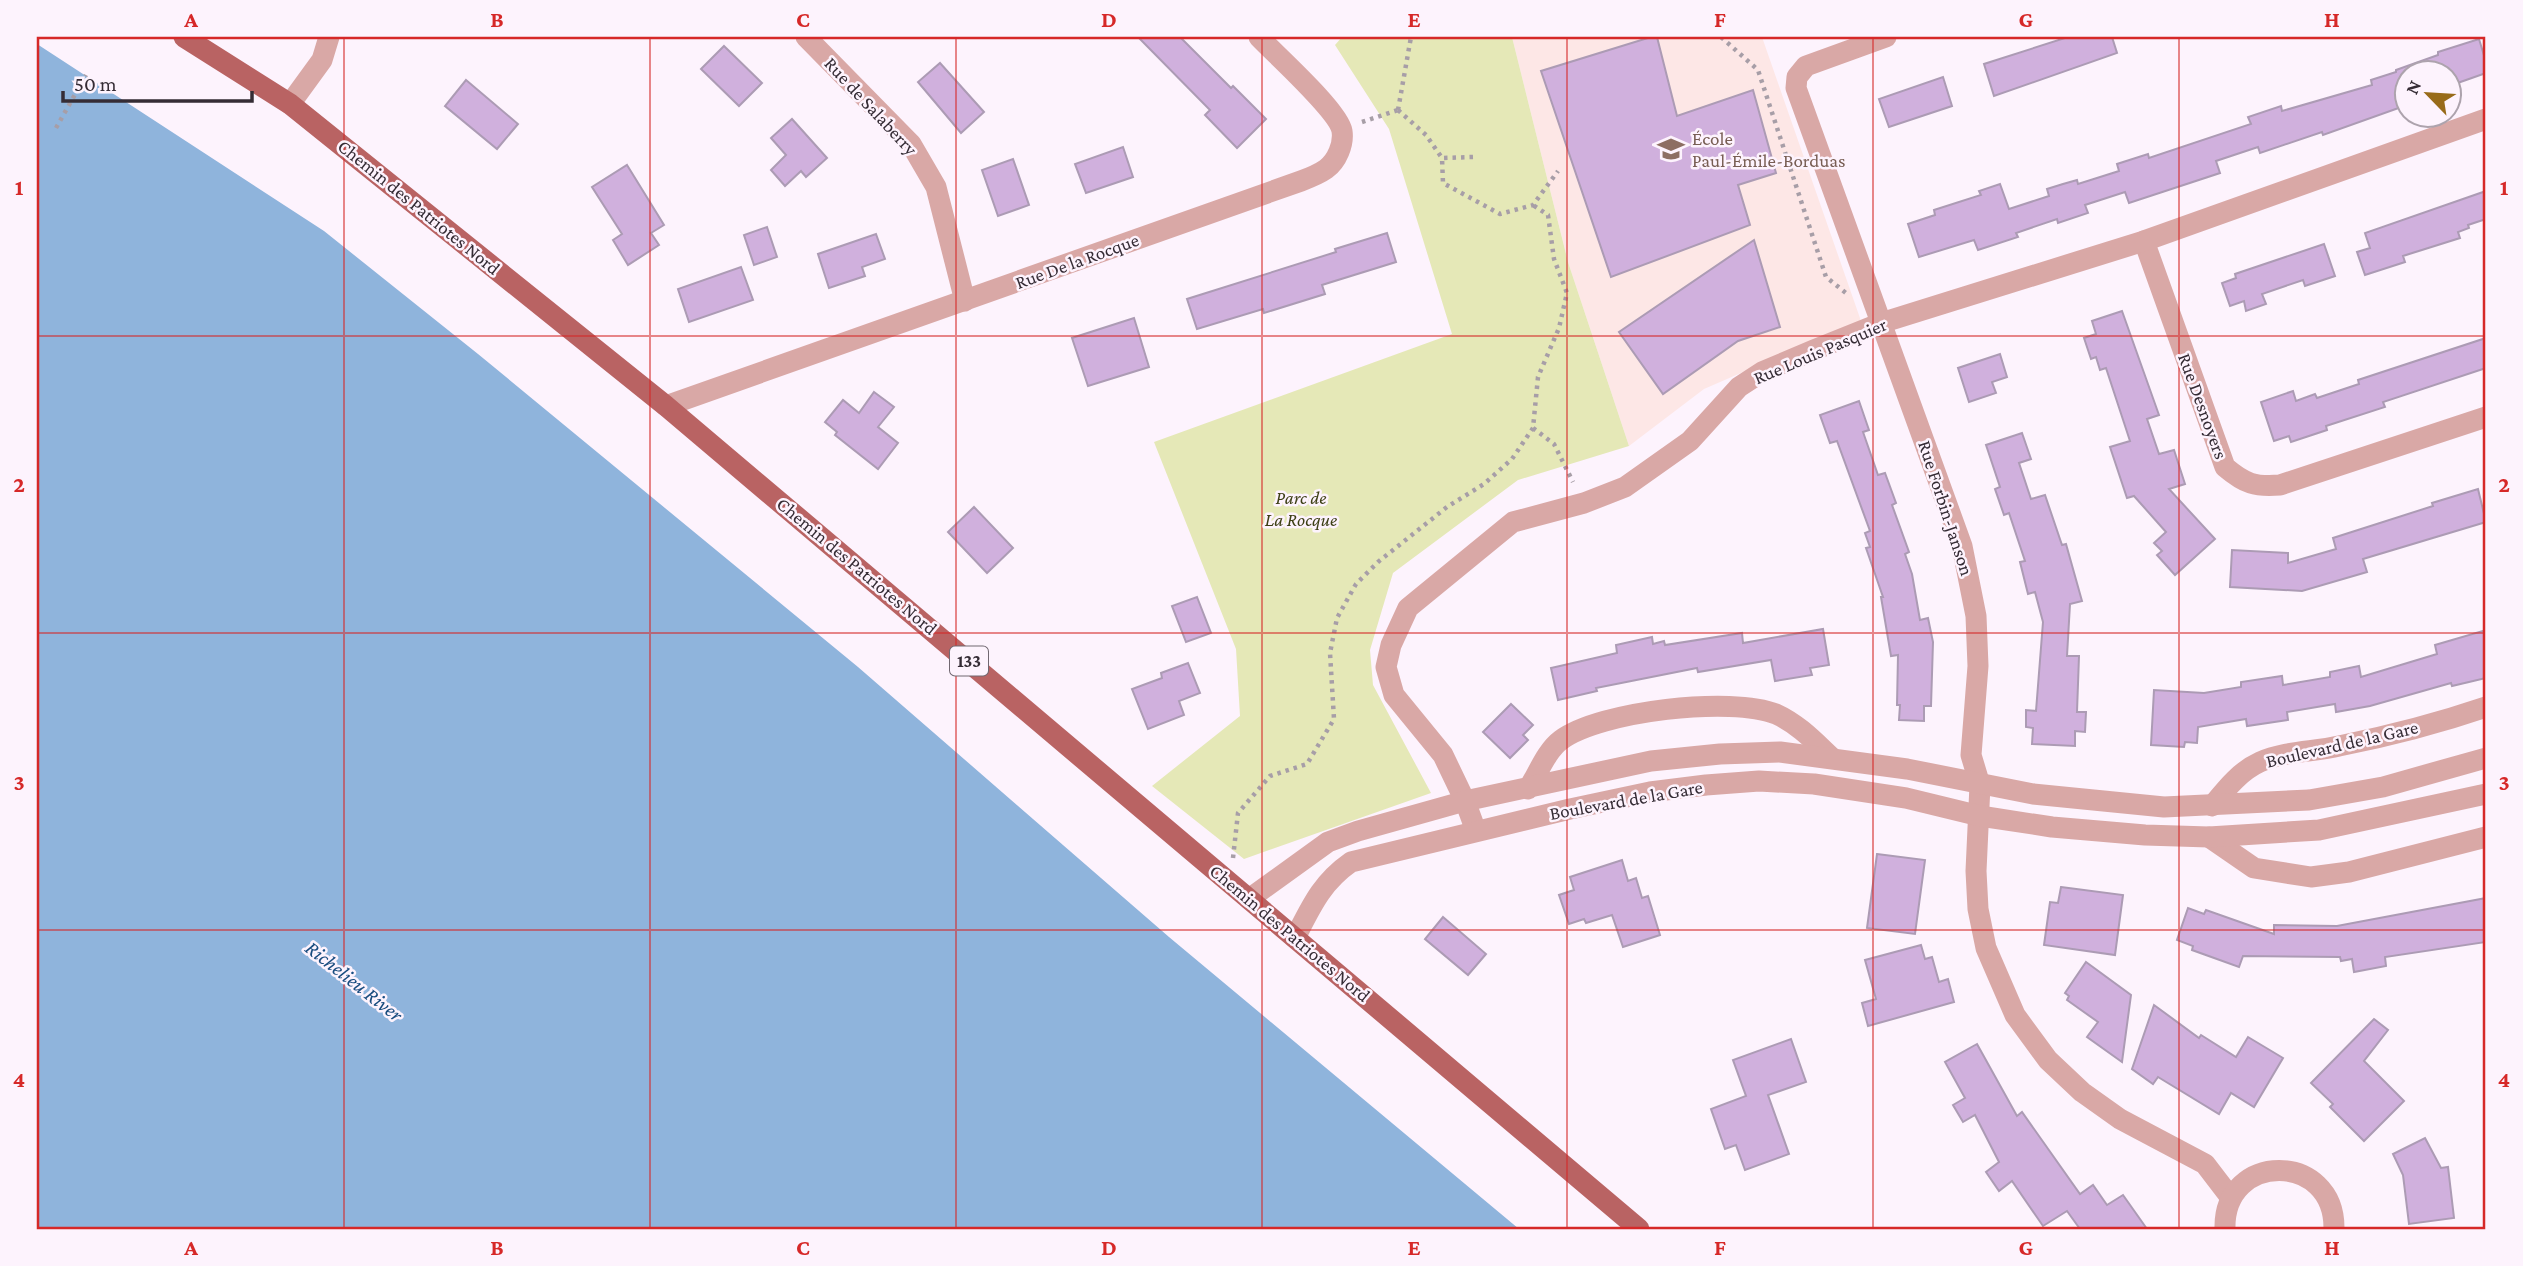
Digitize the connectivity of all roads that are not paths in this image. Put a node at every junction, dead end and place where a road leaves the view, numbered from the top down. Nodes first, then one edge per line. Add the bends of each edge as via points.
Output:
1 (184, 37) edge
2 (330, 37) edge
3 (806, 37) edge
4 (1259, 37) edge
5 (1886, 37) edge
6 (289, 104) junction
7 (2486, 119) edge
8 (2144, 241) junction
9 (965, 301) junction
10 (1881, 323) junction
11 (666, 406) junction
12 (2486, 416) edge
13 (2486, 707) edge
14 (1832, 757) junction
15 (2486, 758) edge
16 (1980, 785) junction
17 (1528, 789) junction
18 (2486, 794) edge
19 (1465, 801) junction
20 (2212, 806) junction
21 (1980, 816) junction
22 (1476, 831) junction
23 (2209, 837) junction
24 (2486, 837) edge
25 (1249, 899) junction
26 (1295, 938) junction
27 (2231, 1198) junction
28 (1639, 1229) edge
29 (2225, 1229) edge
30 (2334, 1229) edge

1 - 6 main road, Chemin des Patriotes Nord / 133
2 - 6 street via 322,60
3 - 9 street, Rue de Salaberry via 911,144 936,187
4 - 9 street, Rue De la Rocque via 1328,107 1342,129 1336,159 1326,169
5 - 10 street, Rue Forbin-Janson via 1805,66 1796,88
6 - 11 main road, Chemin des Patriotes Nord / 133
7 - 8 street, Rue Louis Pasquier
8 - 10 street, Rue Louis Pasquier
8 - 12 street, Rue Desnoyers via 2225,467 2240,480 2260,487 2280,485
9 - 11 street, Rue De la Rocque
10 - 16 street, Rue Forbin-Janson via 1970,580 1978,666 1971,755
10 - 19 street, Rue Louis Pasquier via 1762,372 1739,387 1690,441 1625,487 1513,522 1408,608 1385,667 1394,695 1443,755
11 - 25 main road, Chemin des Patriotes Nord / 133
13 - 20 street, Boulevard de la Gare via 2336,747 2278,755 2236,778
14 - 16 street, Boulevard de la Gare
14 - 17 street, Boulevard de la Gare via 1780,752 1720,754 1638,764
14 - 17 street, Boulevard de la Gare via 1777,715 1715,705 1612,718 1580,729 1560,741
15 - 20 street, Boulevard de la Gare via 2383,787 2309,800
16 - 20 street, Boulevard de la Gare via 2164,807
16 - 21 street, Rue Forbin-Janson
17 - 19 street, Boulevard de la Gare
18 - 23 street, Boulevard de la Gare via 2319,830
19 - 22 street, Rue Louis Pasquier
19 - 25 street, Boulevard de la Gare via 1328,842
21 - 22 street, Boulevard de la Gare via 1906,798 1759,781 1650,792
21 - 23 street, Boulevard de la Gare via 2065,828
21 - 27 street, Rue Forbin-Janson via 1978,909 1986,948 2015,1014 2048,1060 2082,1092 2120,1119 2204,1164
22 - 26 street, Boulevard de la Gare via 1351,862 1333,875 1315,899
23 - 24 street via 2254,868 2311,877 2349,872
25 - 26 main road, Chemin des Patriotes Nord / 133
26 - 28 main road, Chemin des Patriotes Nord / 133
27 - 29 street
27 - 30 street via 2246,1181 2263,1172 2287,1170 2320,1187 2329,1199

